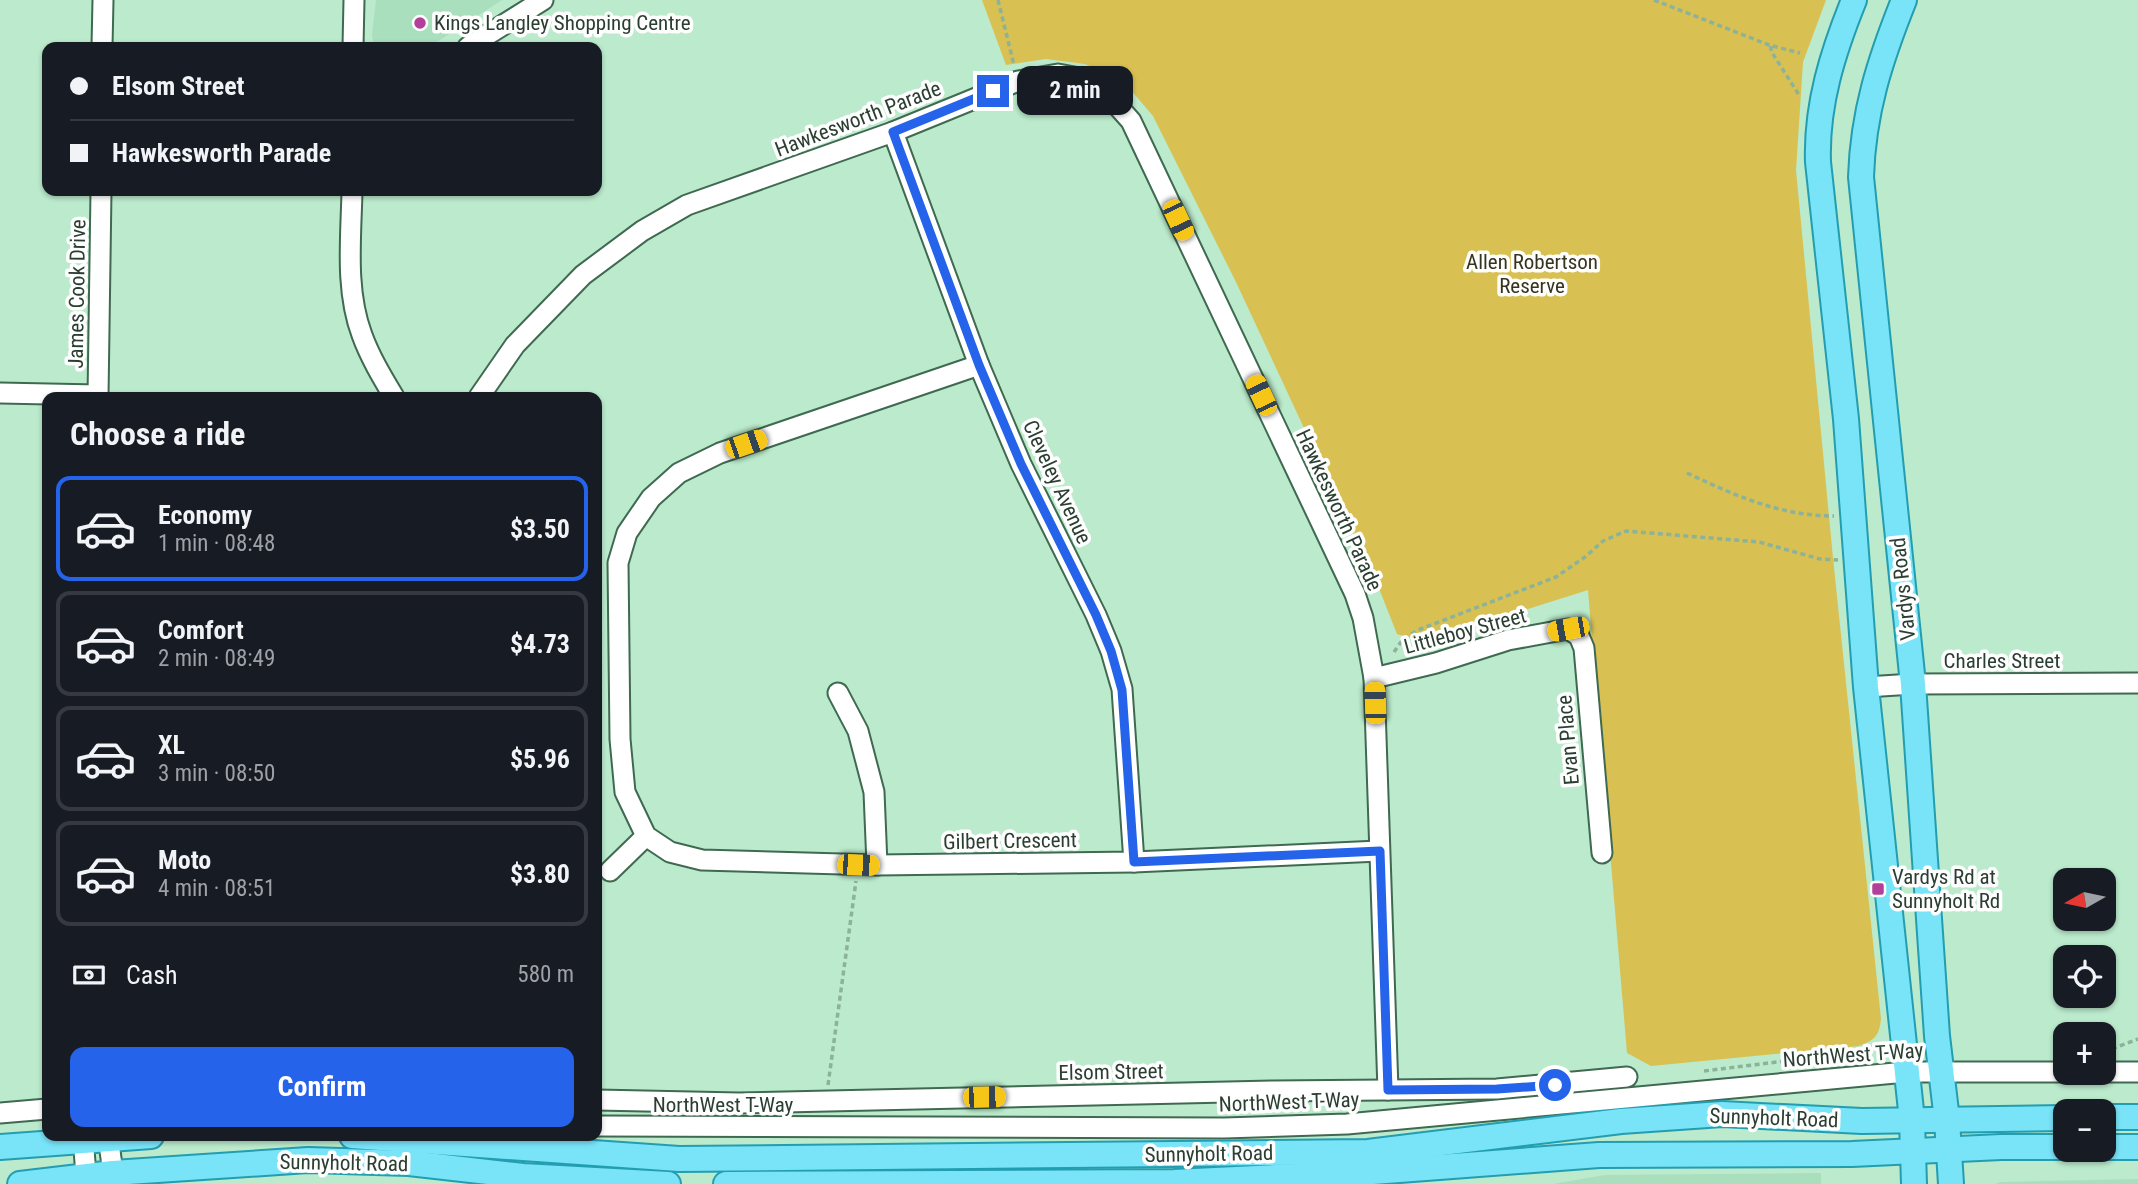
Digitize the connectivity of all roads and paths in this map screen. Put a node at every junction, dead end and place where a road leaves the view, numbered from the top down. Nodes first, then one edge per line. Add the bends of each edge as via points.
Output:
1 (103, 0) edge
2 (354, 0) edge
3 (543, 0) edge
4 (998, 0) edge
5 (1654, 0) edge
6 (1854, 0) edge
7 (1904, 0) edge
8 (102, 42) edge
9 (353, 42) edge
10 (476, 42) edge
11 (1771, 46) junction
12 (1800, 53) dead end
13 (1018, 81) junction
14 (1799, 95) dead end
15 (893, 132) junction
16 (101, 196) edge
17 (352, 196) edge
18 (979, 365) junction
19 (98, 392) edge
20 (391, 392) edge
21 (482, 392) edge
22 (0, 393) edge
23 (42, 394) edge
24 (1687, 472) dead end
25 (1854, 515) junction
26 (1840, 561) dead end
27 (1568, 629) joint
28 (1394, 652) dead end
29 (1374, 678) junction
30 (2138, 683) edge
31 (1913, 684) junction
32 (1866, 687) junction
33 (838, 693) dead end
34 (646, 836) junction
35 (1380, 851) junction
36 (1602, 853) dead end
37 (1134, 862) junction
38 (867, 865) junction
39 (610, 871) dead end
40 (2138, 1039) edge
41 (1883, 1044) dead end
42 (2116, 1047) edge
43 (1941, 1071) junction
44 (1698, 1072) dead end
45 (1906, 1072) junction
46 (2053, 1072) edge
47 (2116, 1072) edge
48 (2138, 1072) edge
49 (1627, 1077) dead end
50 (1388, 1090) junction
51 (602, 1100) edge
52 (825, 1101) junction
53 (42, 1109) edge
54 (0, 1113) edge
55 (2138, 1116) edge
56 (2116, 1117) edge
57 (2053, 1118) edge
58 (1912, 1120) junction
59 (1947, 1120) junction
60 (602, 1126) edge
61 (55, 1141) edge
62 (83, 1141) edge
63 (109, 1141) edge
64 (423, 1141) edge
65 (0, 1147) edge
66 (2053, 1147) edge
67 (2116, 1147) edge
68 (2138, 1147) edge
69 (1949, 1150) junction
70 (1914, 1151) junction
71 (1173, 1154) junction
72 (679, 1159) junction
73 (113, 1173) junction
74 (86, 1176) junction
75 (616, 1183) edge
76 (1175, 1183) edge
77 (20, 1184) edge
78 (668, 1184) edge
79 (677, 1184) edge
80 (726, 1184) edge
81 (1914, 1184) edge
82 (1951, 1184) edge

1 - 8 street
2 - 9 street
3 - 10 street
4 - 13 path
5 - 11 path
6 - 25 main road, Vardys Road via 1827,79 1817,135
7 - 31 main road, Vardys Road via 1874,81 1862,141 1861,177
11 - 12 path
11 - 14 path
13 - 15 street, Hawkesworth Parade
13 - 29 street, Hawkesworth Parade via 1058,74 1085,79 1107,94 1131,121 1355,594
15 - 18 street, Cleveley Avenue
15 - 21 street, Hawkesworth Parade via 687,205 642,230 573,285 514,345
16 - 19 street, James Cook Drive
17 - 20 street via 355,309 362,335
18 - 34 street via 720,453 679,473 651,498 627,533 618,563 625,792
18 - 37 street, Cleveley Avenue via 1111,651 1122,690
22 - 23 street
24 - 25 path via 1780,510
25 - 32 main road, Vardys Road
26 - 28 path via 1759,542 1626,531 1603,541 1556,578 1418,630 1403,639
27 - 29 street, Littleboy Street via 1508,640
27 - 36 street, Evan Place via 1579,636 1584,648
29 - 35 street, Hawkesworth Parade
30 - 31 street, Charles Street
31 - 32 street, Charles Street
31 - 43 main road, Vardys Road
32 - 45 main road, Vardys Road
33 - 38 street via 858,731 874,792
34 - 38 street, Gilbert Crescent via 670,852 702,860
34 - 39 street
35 - 37 street, Gilbert Crescent
35 - 50 street, Hawkesworth Parade
37 - 38 street, Gilbert Crescent
38 - 52 path
40 - 42 path
41 - 44 path via 1866,1051
43 - 45 street, NorthWest T-Way
43 - 46 street, NorthWest T-Way
43 - 59 main road, Vardys Road
45 - 58 main road, Vardys Road
45 - 60 street, NorthWest T-Way via 1347,1124 1224,1128
47 - 48 street
49 - 50 street, Elsom Street via 1532,1087
50 - 52 street, Elsom Street
51 - 52 street, Elsom Street
53 - 54 street
55 - 56 main road
57 - 59 main road, Sunnyholt Road
58 - 59 main road, Sunnyholt Road
58 - 70 main road, Vardys Road
58 - 71 main road, Sunnyholt Road via 1722,1114 1621,1121 1368,1152
59 - 69 main road, Vardys Road
61 - 65 main road
62 - 74 street
63 - 73 street
64 - 72 main road, Sunnyholt Road
66 - 69 main road, Sunnyholt Road
67 - 68 main road
69 - 70 main road, Sunnyholt Road
69 - 82 main road, Vardys Road
70 - 76 main road, Sunnyholt Road via 1599,1155
70 - 81 main road, Vardys Road
71 - 72 main road, Sunnyholt Road
71 - 76 street
72 - 79 street
73 - 74 main road, Sunnyholt Road
73 - 75 main road, Sunnyholt Road via 308,1160 409,1163
74 - 77 main road, Sunnyholt Road
75 - 78 main road, Sunnyholt Road
76 - 80 main road, Sunnyholt Road

